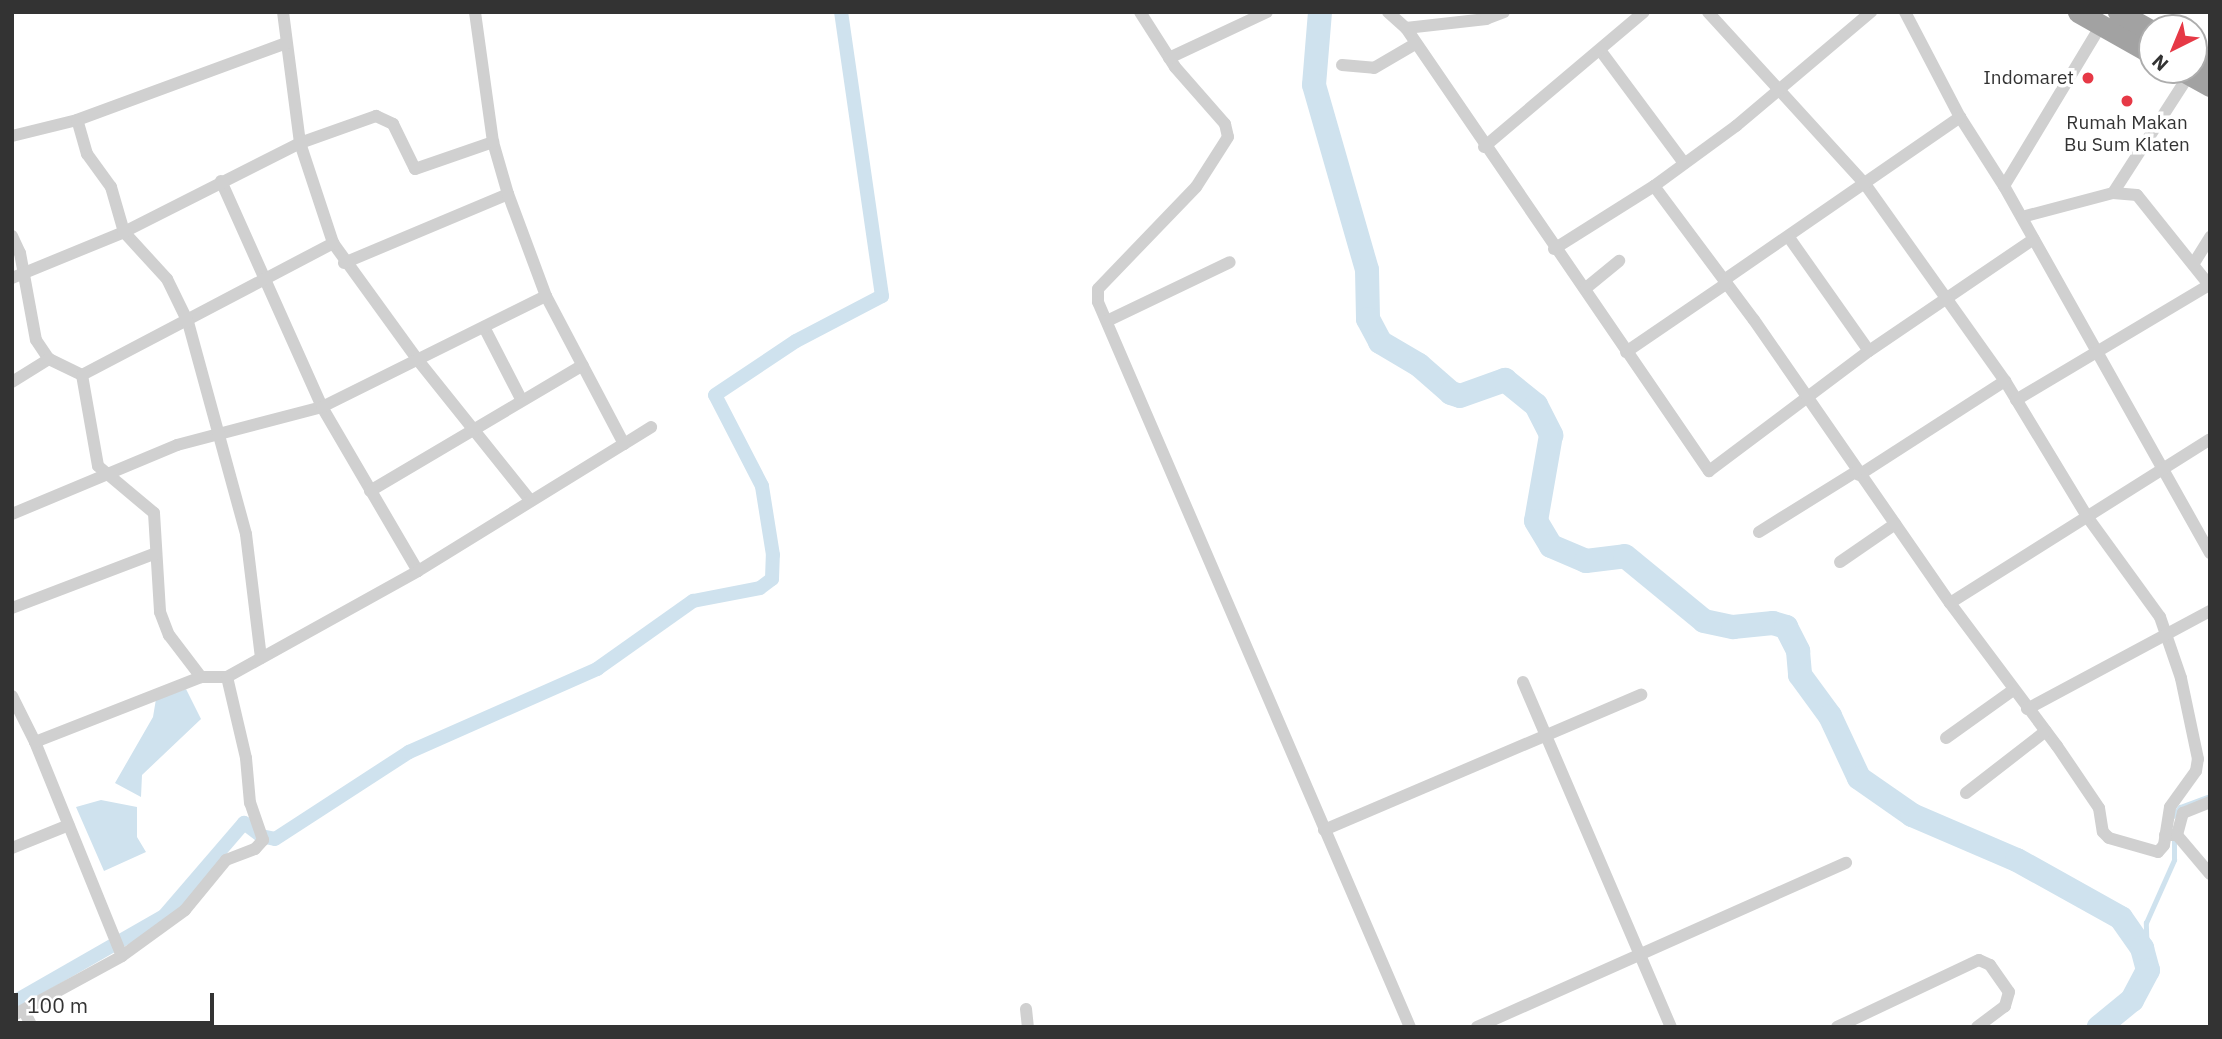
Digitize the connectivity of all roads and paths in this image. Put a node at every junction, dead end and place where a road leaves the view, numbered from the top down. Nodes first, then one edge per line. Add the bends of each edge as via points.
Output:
1 (283, 12) edge
2 (475, 12) edge
3 (1140, 12) edge
4 (1267, 12) edge
5 (1388, 12) edge
6 (1504, 12) edge
7 (1644, 12) edge
8 (1708, 12) edge
9 (1871, 12) edge
10 (1905, 12) edge
11 (2078, 12) edge
12 (2118, 12) edge
13 (2138, 23) edge
14 (2101, 25) junction
15 (1406, 28) junction
16 (286, 43) junction
17 (1416, 44) junction
18 (2138, 46) edge
19 (1600, 50) junction
20 (1169, 58) junction
21 (1342, 65) dead end
22 (2178, 84) edge
23 (1781, 88) junction
24 (1960, 117) junction
25 (77, 120) junction
26 (12, 136) edge
27 (493, 142) junction
28 (300, 143) junction
29 (1484, 147) junction
30 (1684, 163) junction
31 (221, 181) junction
32 (1865, 184) junction
33 (1654, 186) junction
34 (2004, 186) junction
35 (2113, 193) junction
36 (508, 194) junction
37 (2022, 217) junction
38 (124, 232) junction
39 (12, 236) edge
40 (2210, 237) edge
41 (1790, 239) junction
42 (2034, 239) junction
43 (333, 243) junction
44 (1554, 249) junction
45 (1619, 261) dead end
46 (1230, 262) dead end
47 (344, 263) junction
48 (2194, 263) junction
49 (17, 276) edge
50 (266, 277) junction
51 (1725, 281) junction
52 (2210, 285) edge
53 (1586, 288) junction
54 (547, 296) junction
55 (1945, 298) junction
56 (1107, 321) junction
57 (188, 322) junction
58 (484, 327) junction
59 (1869, 351) junction
60 (1626, 352) junction
61 (2096, 353) junction
62 (49, 359) junction
63 (417, 359) junction
64 (583, 365) junction
65 (82, 375) junction
66 (2005, 381) junction
67 (12, 382) edge
68 (1806, 398) junction
69 (521, 399) junction
70 (2016, 400) junction
71 (322, 407) junction
72 (651, 427) dead end
73 (473, 428) junction
74 (216, 433) junction
75 (2210, 439) edge
76 (624, 444) junction
77 (2160, 471) junction
78 (105, 473) junction
79 (1858, 473) junction
80 (370, 491) junction
81 (530, 499) junction
82 (12, 514) edge
83 (2088, 518) junction
84 (1895, 524) junction
85 (1759, 532) dead end
86 (2208, 544) edge
87 (156, 554) junction
88 (1840, 562) dead end
89 (418, 571) junction
90 (1950, 603) junction
91 (12, 608) edge
92 (2210, 611) edge
93 (2167, 635) junction
94 (261, 658) junction
95 (201, 677) junction
96 (227, 677) junction
97 (1522, 682) dead end
98 (2013, 690) junction
99 (1641, 695) dead end
100 (12, 696) edge
101 (2028, 709) junction
102 (16, 714) edge
103 (2046, 731) junction
104 (1546, 737) junction
105 (1946, 738) dead end
106 (35, 741) junction
107 (1966, 793) dead end
108 (2210, 802) edge
109 (69, 825) junction
110 (1324, 830) junction
111 (2172, 835) junction
112 (12, 848) edge
113 (1846, 863) dead end
114 (2210, 874) edge
115 (1641, 952) junction
116 (122, 956) junction
117 (1026, 1009) dead end
118 (18, 1013) edge
119 (32, 1027) edge
120 (1028, 1027) edge
121 (1410, 1027) edge
122 (1477, 1027) edge
123 (1671, 1027) edge
124 (1837, 1027) edge
125 (1977, 1027) edge

1 - 16 street
2 - 27 street
3 - 20 street
4 - 20 street
5 - 15 street
6 - 15 street
7 - 19 street
8 - 23 street
9 - 23 street
10 - 24 street
11 - 14 highway
12 - 13 highway
14 - 18 highway
14 - 34 street
15 - 17 street
16 - 25 street
16 - 28 street
17 - 21 street via 1374,68
17 - 29 street
19 - 29 street
19 - 30 street
20 - 56 street via 1225,124 1228,138 1196,187 1098,289
22 - 35 street
23 - 30 street
23 - 32 street
24 - 32 street
24 - 34 street
25 - 26 street
25 - 38 street via 87,154 111,187
27 - 28 street via 418,170 393,124 376,116
27 - 36 street
28 - 31 street
28 - 43 street
29 - 44 street
30 - 33 street
31 - 38 street
31 - 50 street
32 - 41 street
32 - 55 street
33 - 44 street
33 - 51 street
34 - 37 street
35 - 37 street
35 - 48 street via 2137,195
36 - 47 street
36 - 54 street
37 - 42 street
38 - 49 street
38 - 57 street via 167,279
39 - 49 street via 20,253
40 - 48 street
41 - 51 street
41 - 59 street
42 - 55 street
42 - 61 street
43 - 47 street
43 - 50 street
44 - 53 street
45 - 53 street
46 - 56 street
47 - 63 street
48 - 52 street
49 - 62 street via 36,340
50 - 57 street
50 - 71 street
51 - 60 street
51 - 68 street
52 - 61 street
53 - 60 street
54 - 58 street
54 - 64 street
55 - 59 street
55 - 66 street
56 - 110 street
57 - 65 street
57 - 74 street
58 - 63 street
58 - 69 street
59 - 68 street
60 - 68 street via 1709,471
61 - 70 street
61 - 77 street
62 - 65 street
62 - 67 street
63 - 71 street
63 - 73 street
64 - 69 street
64 - 76 street
65 - 78 street via 95,457
66 - 70 street
66 - 79 street
68 - 79 street
69 - 73 street
70 - 83 street
71 - 74 street
71 - 80 street
72 - 76 street
73 - 80 street
73 - 81 street
74 - 78 street
74 - 94 street via 246,534
75 - 77 street
76 - 81 street
77 - 83 street
77 - 86 street
78 - 82 street
78 - 87 street via 154,513
79 - 84 street
79 - 85 street
80 - 89 street
81 - 89 street
83 - 90 street
83 - 93 street via 2161,617
84 - 88 street
84 - 90 street
87 - 91 street
87 - 95 street via 160,612 169,635
89 - 94 street
90 - 98 street
92 - 93 street
93 - 101 street
93 - 111 street via 2198,759 2196,771 2170,807
94 - 96 street
95 - 96 street
95 - 106 street
96 - 116 street via 246,758 250,803 263,840 255,849 226,860 186,910
97 - 104 street
98 - 101 street
98 - 105 street
99 - 104 street
100 - 102 street
101 - 103 street
102 - 106 street
103 - 107 street
103 - 111 street via 2099,808 2103,832 2109,838 2151,853
104 - 110 street
104 - 115 street
106 - 109 street
108 - 111 street via 2183,813
109 - 112 street
109 - 116 street
110 - 121 street
111 - 114 street
113 - 115 street
115 - 122 street
115 - 123 street
116 - 118 street
117 - 120 street
118 - 119 street
124 - 125 street via 1979,960 1990,965 2009,992 2005,1006

